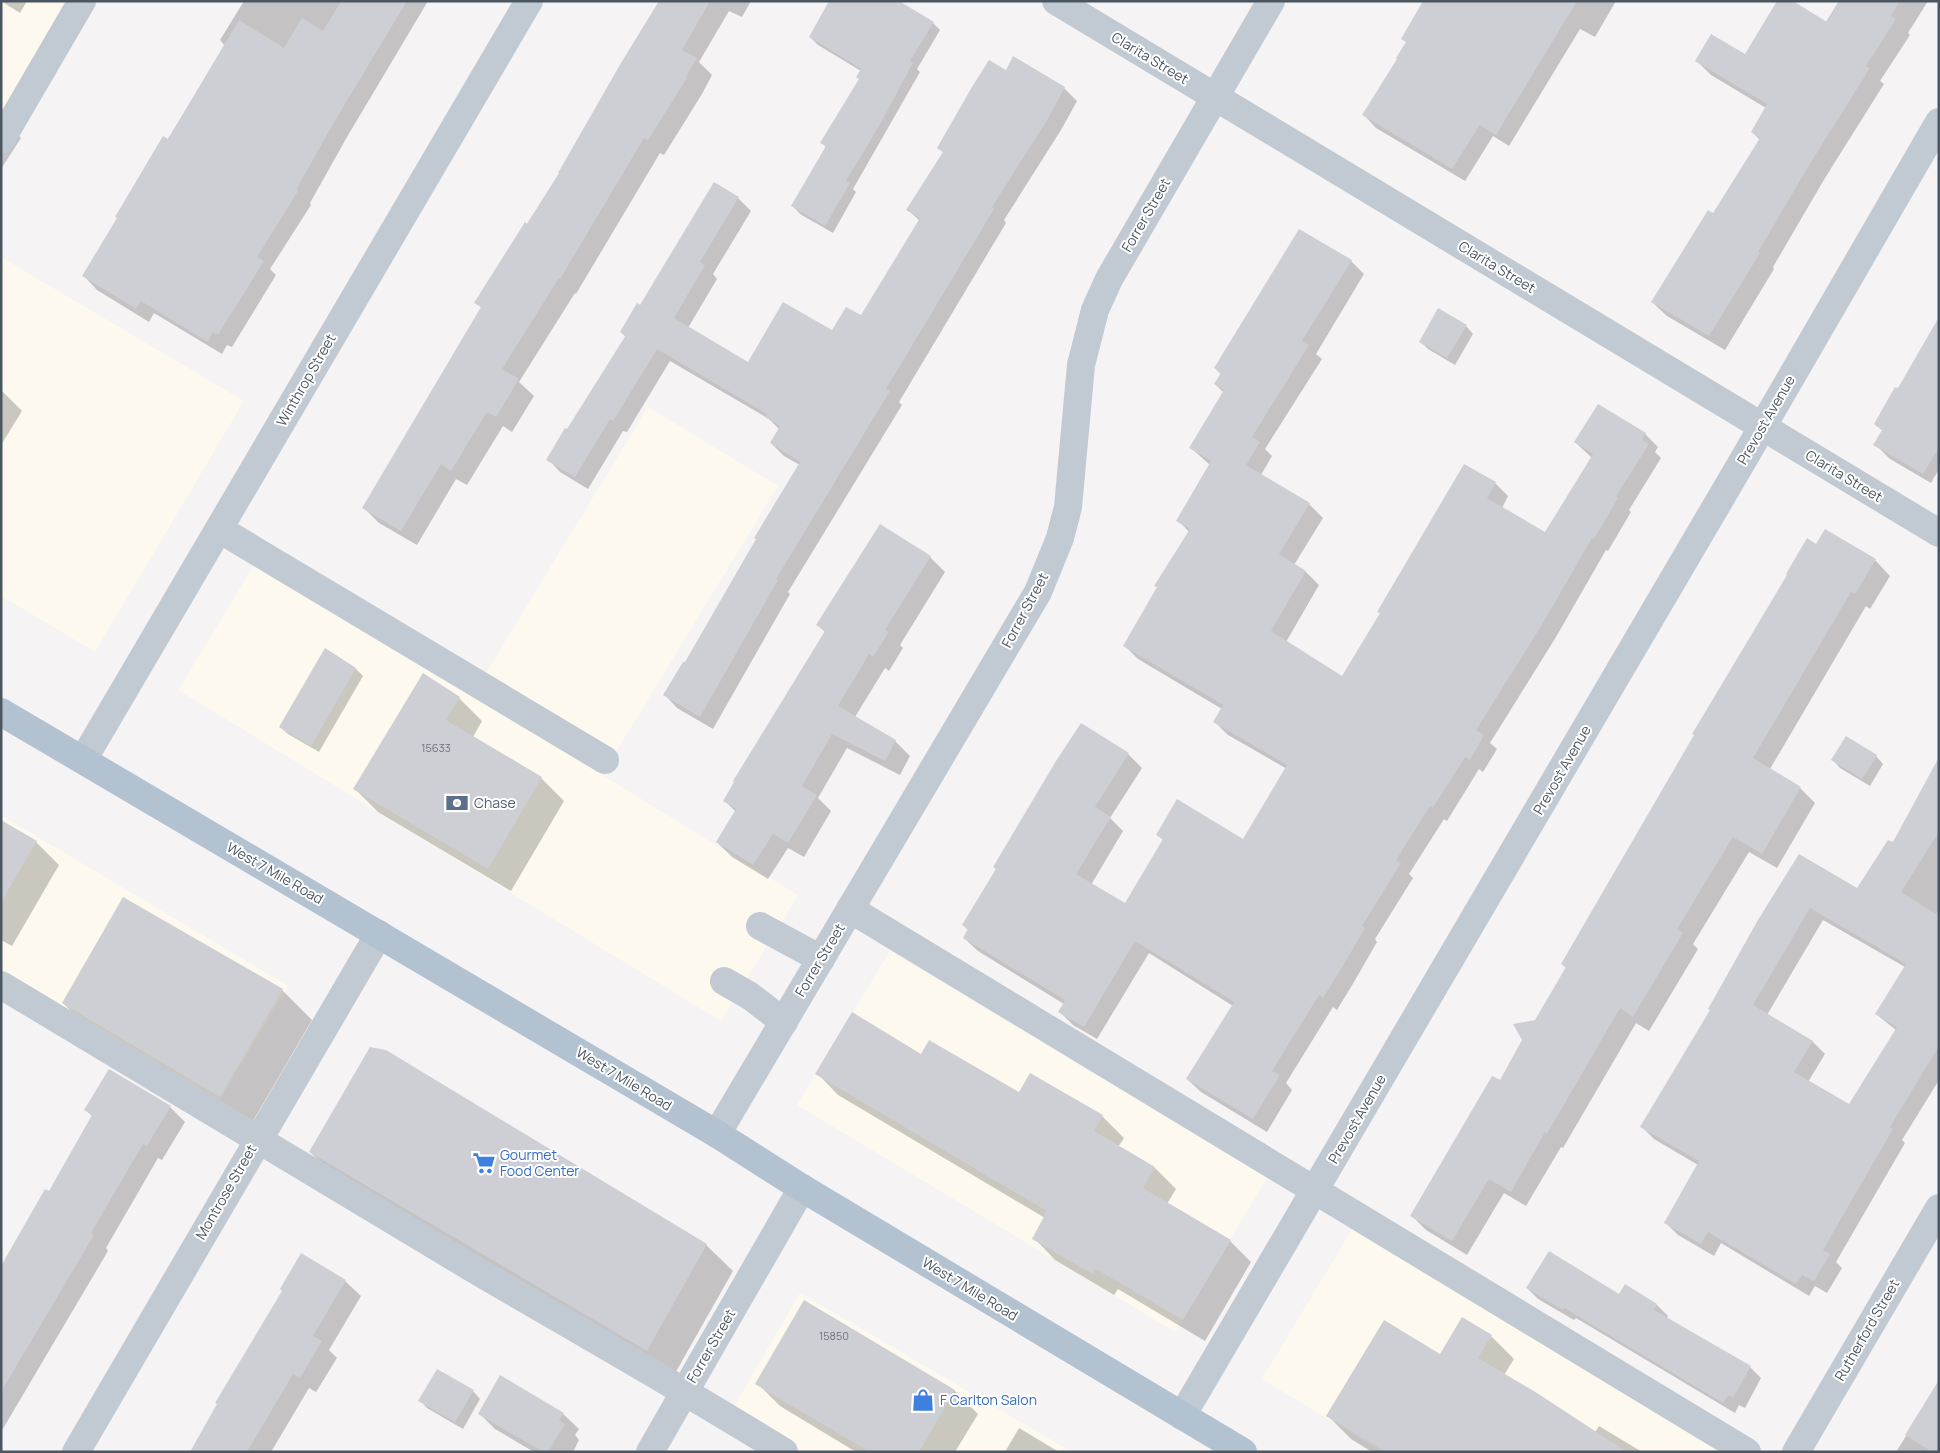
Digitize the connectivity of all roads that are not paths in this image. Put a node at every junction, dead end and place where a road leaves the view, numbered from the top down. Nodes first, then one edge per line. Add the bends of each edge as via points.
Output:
1 (82, 1) edge
2 (529, 1) edge
3 (1056, 1) edge
4 (1271, 1) edge
5 (1215, 97) junction
6 (1939, 122) edge
7 (1, 140) edge
8 (1762, 427) junction
9 (219, 529) junction
10 (1939, 533) edge
11 (1, 712) edge
12 (83, 760) junction
13 (604, 760) dead end
14 (850, 909) junction
15 (760, 926) dead end
16 (379, 934) junction
17 (820, 959) junction
18 (724, 981) dead end
19 (1, 985) edge
20 (784, 1022) junction
21 (717, 1134) junction
22 (257, 1139) junction
23 (802, 1188) junction
24 (1315, 1190) junction
25 (1939, 1208) edge
26 (685, 1392) junction
27 (1182, 1416) junction
28 (1233, 1449) edge
29 (76, 1452) edge
30 (650, 1452) edge
31 (784, 1452) edge
32 (1747, 1452) edge
33 (1796, 1452) edge

1 - 7 street
2 - 9 street, Winthrop Street
3 - 5 street, Clarita Street
4 - 5 street, Forrer Street
5 - 8 street, Clarita Street
5 - 14 street, Forrer Street via 1109,279 1095,310 1081,365 1068,507 1060,538 1038,592
6 - 8 street, Prevost Avenue
8 - 10 street, Clarita Street
8 - 24 street, Prevost Avenue
9 - 12 street, Winthrop Street
9 - 13 street
11 - 12 main road, West 7 Mile Road
12 - 16 main road, West 7 Mile Road
14 - 17 street, Forrer Street
14 - 24 street
15 - 17 street
16 - 21 main road, West 7 Mile Road
16 - 22 street, Montrose Street
17 - 20 street, Forrer Street
18 - 20 street
19 - 22 street
20 - 21 street, Forrer Street
21 - 23 main road, West 7 Mile Road
22 - 26 street
22 - 29 street, Montrose Street
23 - 26 street, Forrer Street
23 - 27 main road, West 7 Mile Road
24 - 27 street, Prevost Avenue
24 - 32 street
25 - 33 street, Rutherford Street
26 - 30 street, Forrer Street
26 - 31 street
27 - 28 main road, West 7 Mile Road

